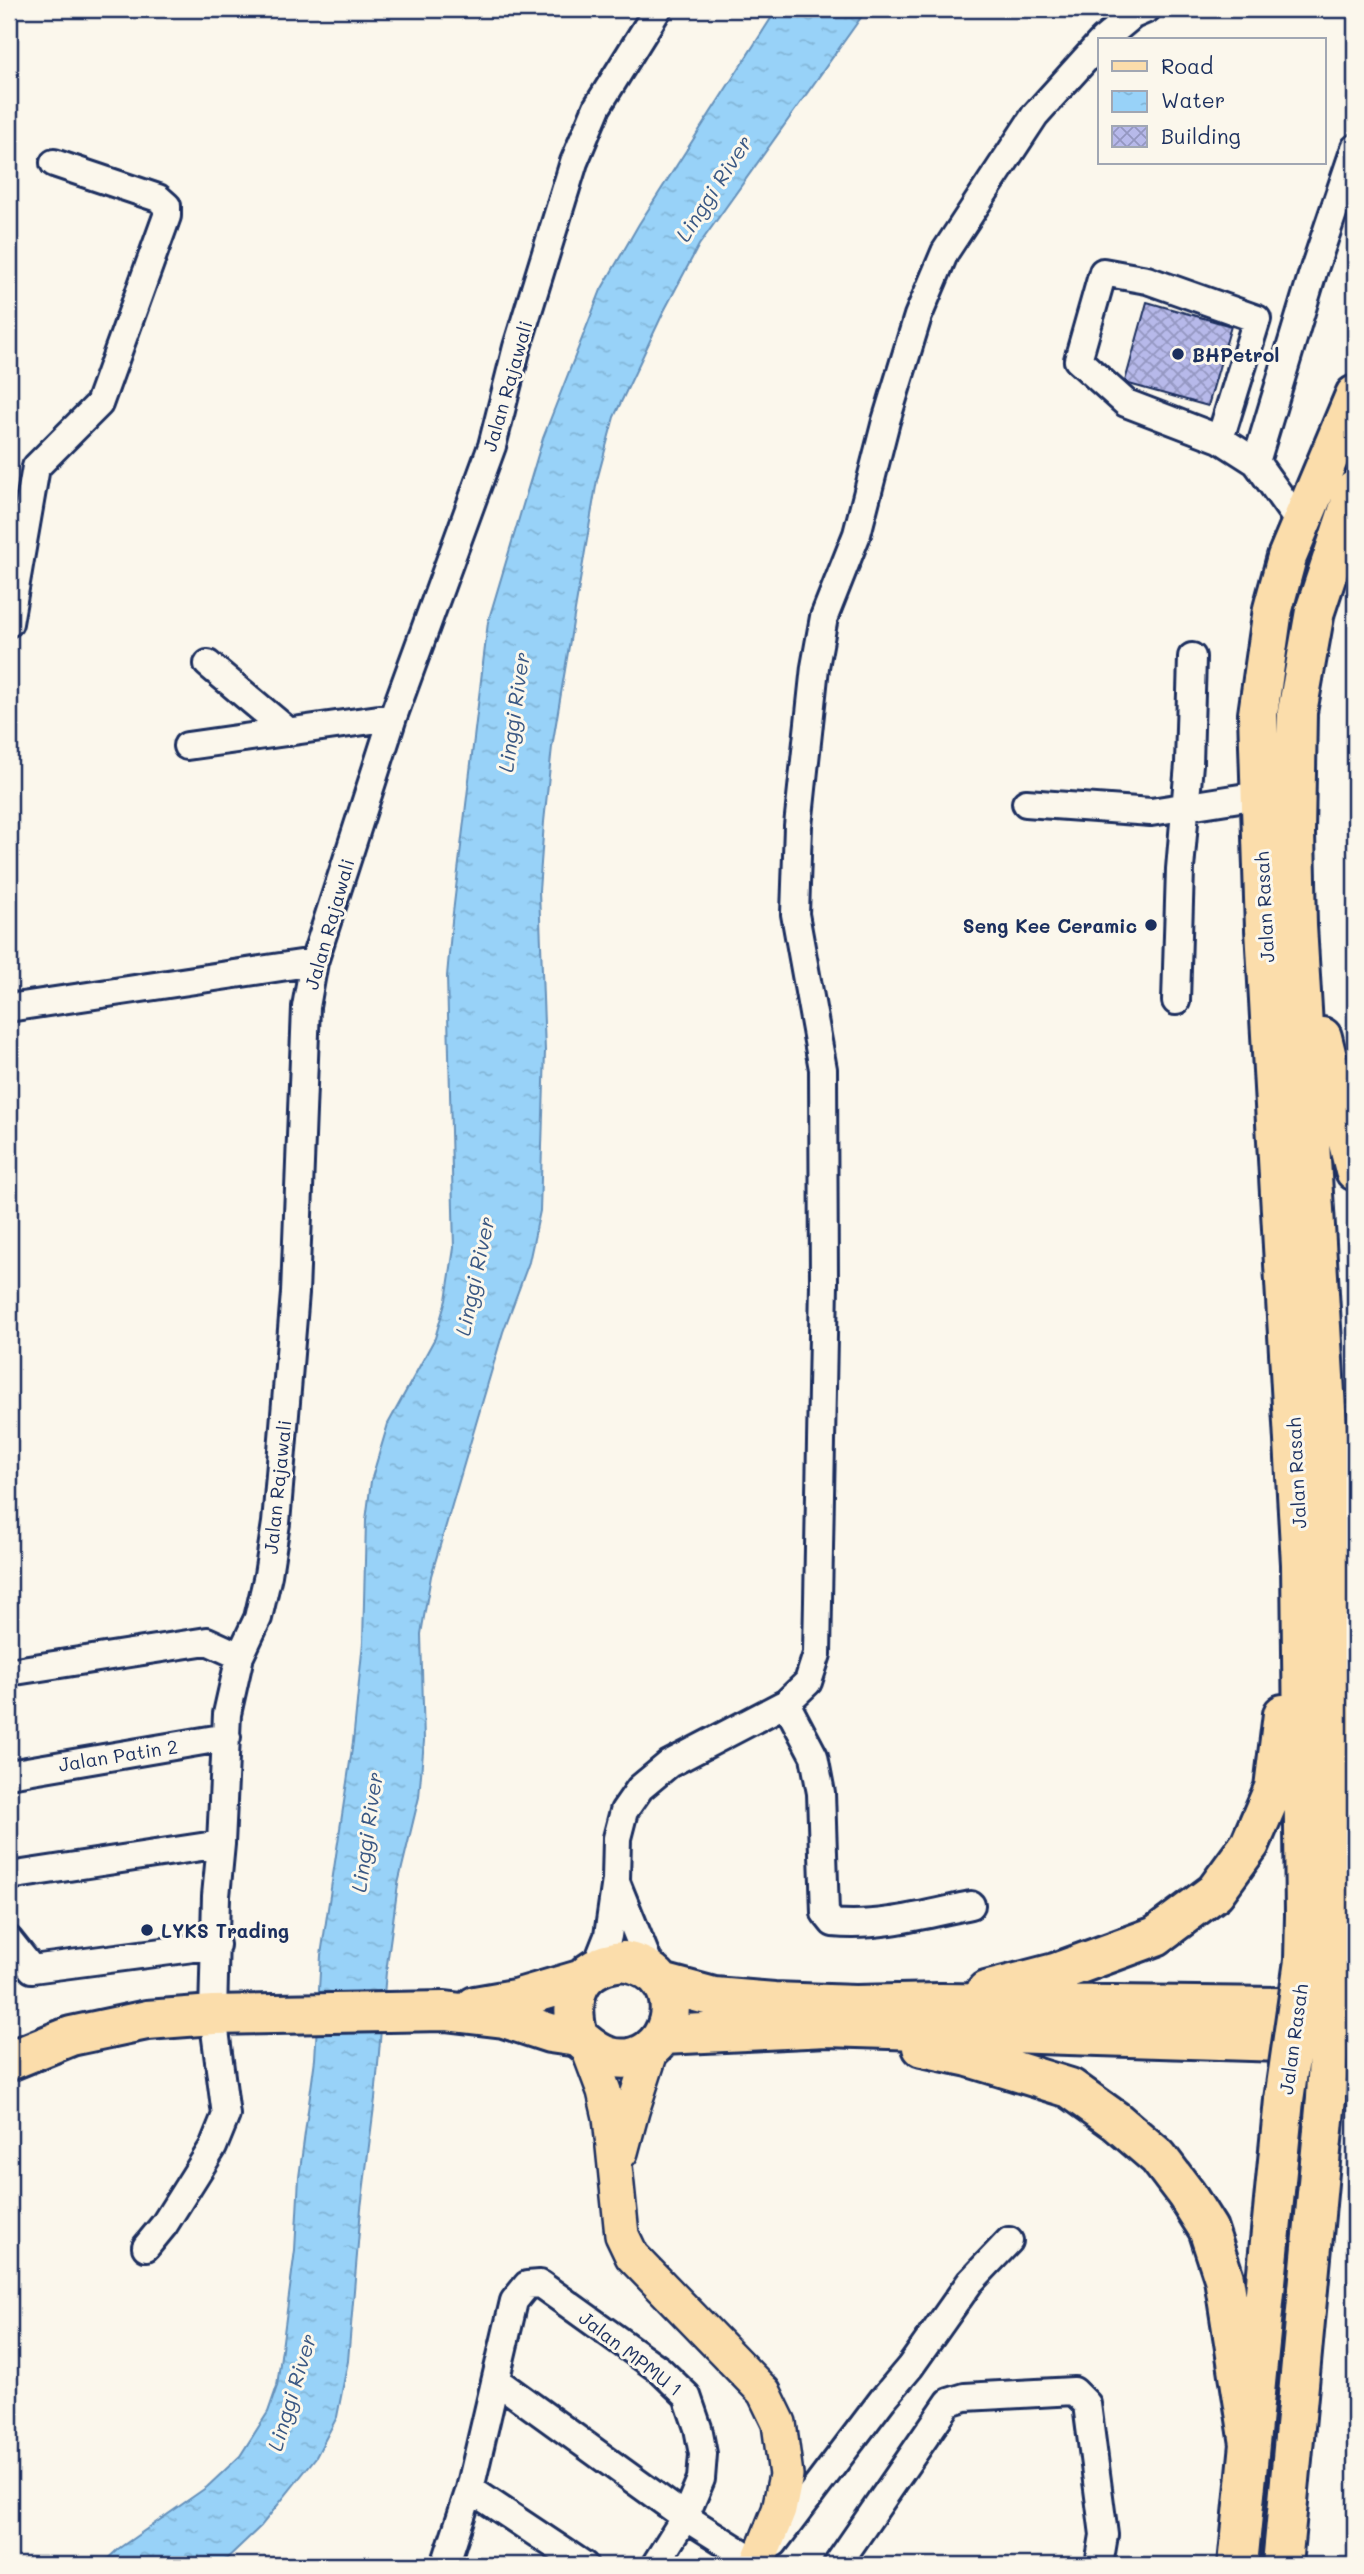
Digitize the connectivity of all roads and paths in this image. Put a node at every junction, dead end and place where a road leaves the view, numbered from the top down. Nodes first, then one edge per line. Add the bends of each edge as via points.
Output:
1 (658, 9) edge
2 (1147, 9) edge
3 (1107, 38) edge
4 (1098, 46) edge
5 (1355, 148) edge
6 (54, 163) dead end
7 (1355, 395) edge
8 (1220, 439) junction
9 (1256, 462) junction
10 (1355, 490) edge
11 (1301, 525) junction
12 (9, 623) edge
13 (1192, 657) dead end
14 (208, 664) dead end
15 (393, 717) junction
16 (289, 732) junction
17 (187, 746) dead end
18 (1259, 794) junction
19 (1026, 803) dead end
20 (1187, 807) junction
21 (1297, 926) junction
22 (314, 962) junction
23 (1176, 1001) dead end
24 (9, 1005) edge
25 (1355, 1171) edge
26 (1301, 1564) junction
27 (240, 1656) junction
28 (9, 1672) edge
29 (786, 1703) junction
30 (227, 1737) junction
31 (9, 1774) edge
32 (221, 1844) junction
33 (1355, 1846) edge
34 (9, 1876) edge
35 (616, 1880) junction
36 (971, 1905) dead end
37 (1320, 1915) junction
38 (9, 1940) edge
39 (216, 1945) junction
40 (589, 1974) junction
41 (657, 1977) junction
42 (940, 2003) junction
43 (1355, 2008) edge
44 (445, 2011) junction
45 (228, 2014) junction
46 (827, 2027) junction
47 (582, 2040) junction
48 (658, 2041) junction
49 (1355, 2042) edge
50 (9, 2061) edge
51 (616, 2168) junction
52 (1009, 2241) dead end
53 (146, 2247) dead end
54 (497, 2381) junction
55 (1250, 2444) junction
56 (470, 2489) junction
57 (685, 2517) junction
58 (445, 2565) edge
59 (584, 2565) edge
60 (655, 2565) edge
61 (759, 2565) edge
62 (837, 2565) edge
63 (1099, 2565) edge
64 (1238, 2565) edge
65 (1282, 2565) edge

1 - 15 street, Jalan Rajawali via 597,107 574,162 492,446
2 - 3 street
4 - 29 street via 1035,115 945,252 918,316 857,534 824,617 797,826 795,914 823,1069 817,1654 808,1682
5 - 9 street
6 - 12 street via 158,198 167,206 167,216 99,404 36,467
7 - 11 highway, Jalan Rasah
8 - 8 street via 1126,403 1079,360 1103,272 1147,280 1257,319
8 - 9 street
9 - 11 street
10 - 21 highway, Jalan Rasah via 1315,611 1297,712
11 - 18 highway, Jalan Rasah via 1273,609 1258,714
13 - 20 street
14 - 16 street
15 - 16 street
15 - 22 street, Jalan Rajawali
16 - 17 street
18 - 20 street
18 - 26 highway, Jalan Rasah
19 - 20 street via 1151,812
20 - 23 street
21 - 25 highway
21 - 37 highway, Jalan Rasah via 1335,1560
22 - 24 street
22 - 27 street, Jalan Rajawali via 306,1007 295,1293 276,1523 258,1618
26 - 37 highway, Jalan Rasah
26 - 42 highway via 1274,1788 1250,1844 1215,1892 1156,1936 1055,1973
27 - 28 street via 207,1641
27 - 30 street, Jalan Rajawali via 227,1714
29 - 35 street via 669,1764 640,1788 624,1811 617,1838
29 - 36 street via 814,1756 821,1793 825,1913 833,1923 902,1918
30 - 31 street, Jalan Patin 2
30 - 32 street, Jalan Rajawali
32 - 34 street
32 - 39 street, Jalan Rajawali
33 - 37 highway
35 - 40 street via 608,1936
35 - 41 street
37 - 55 highway, Jalan Rasah, bridge via 1304,1961 1284,2100
37 - 65 highway, Jalan Rasah, bridge via 1326,2098
38 - 39 street via 32,1969
39 - 45 street, Jalan Rajawali
40 - 41 highway via 609,1962 624,1961 639,1964
40 - 44 highway via 515,1999
40 - 47 highway via 576,1991 573,2005
41 - 42 highway via 714,1997 855,2005
41 - 48 highway via 670,2009 669,2023
42 - 43 highway
44 - 45 highway
44 - 47 highway via 504,2018
45 - 50 highway via 147,2020 71,2036
45 - 53 street, Jalan Rajawali via 226,2115 213,2147
46 - 48 highway
46 - 49 highway
46 - 55 highway via 969,2057 1070,2088 1158,2157 1208,2229 1220,2266
47 - 48 highway via 611,2057 633,2056
47 - 51 main road via 604,2091
48 - 51 main road
51 - 61 main road via 622,2235 632,2256 764,2392 779,2423 786,2475
52 - 61 street via 970,2282
54 - 56 street
54 - 57 street
54 - 57 street, Jalan MPMU 1 via 514,2301 527,2285 540,2284 660,2370 687,2396 703,2454 701,2479
55 - 64 highway, Jalan Rasah
56 - 58 street
56 - 59 street
57 - 60 street, Jalan MPMU 1
57 - 61 street
62 - 63 street via 948,2402 965,2397 1074,2391 1087,2404 1104,2535

